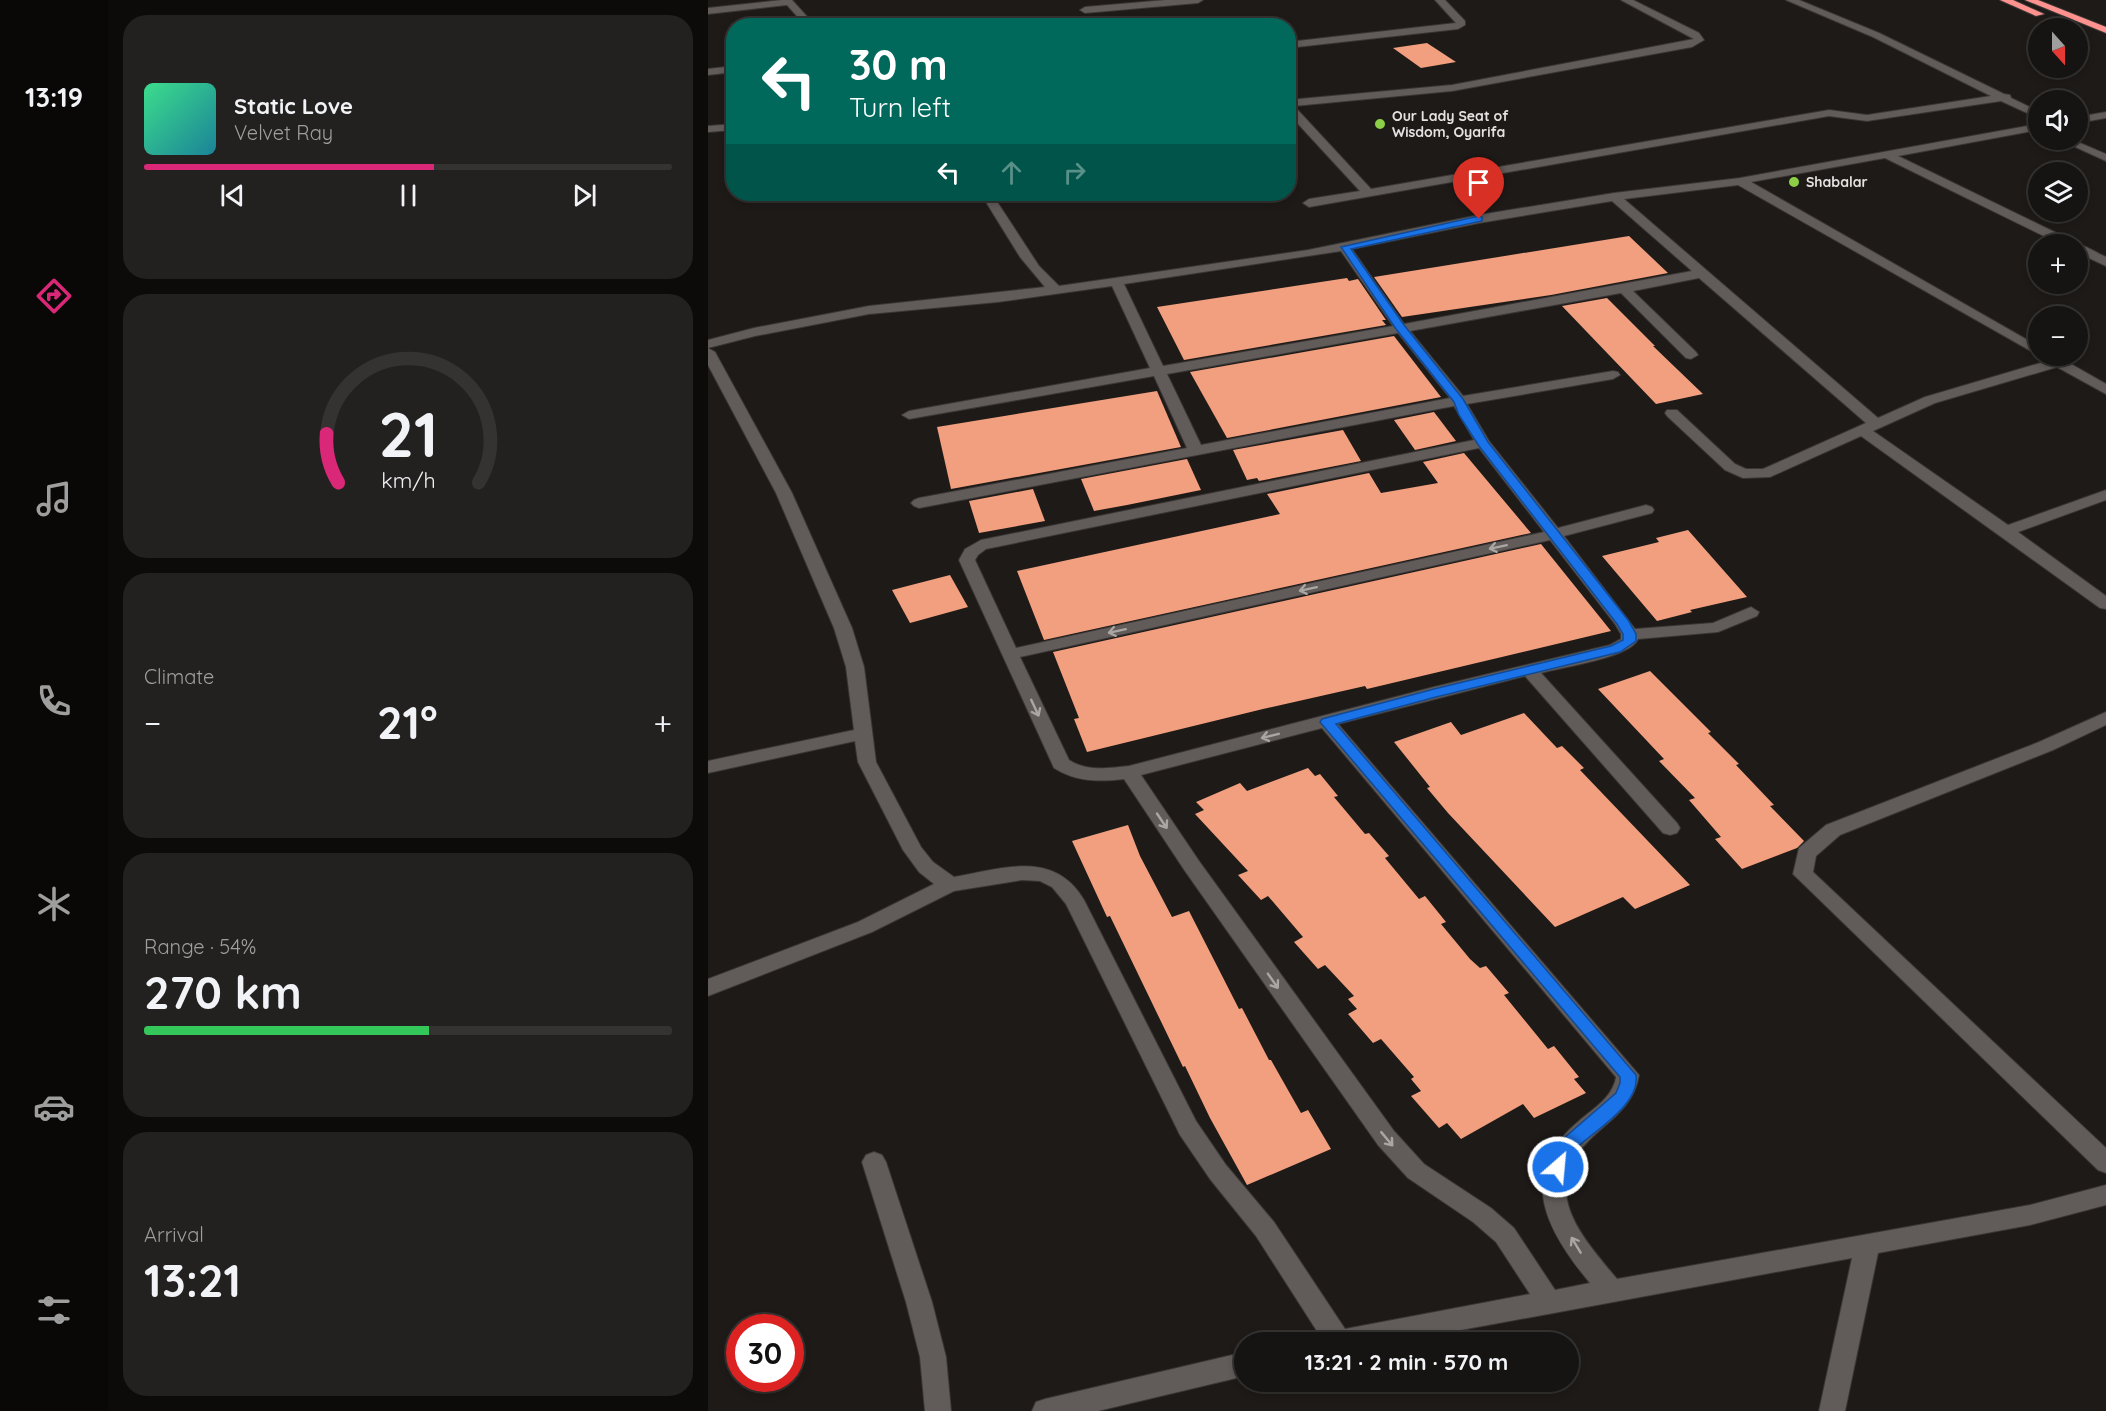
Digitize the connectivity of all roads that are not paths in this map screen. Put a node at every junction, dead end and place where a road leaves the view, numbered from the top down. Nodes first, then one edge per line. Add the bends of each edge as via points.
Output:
1 (1198, 0) edge
2 (1440, 0) edge
3 (1626, 0) edge
4 (1791, 0) edge
5 (2005, 0) edge
6 (2030, 0) edge
7 (1085, 10) dead end
8 (708, 11) edge
9 (803, 18) edge
10 (2049, 18) edge
11 (2106, 30) edge
12 (2088, 34) edge
13 (2106, 41) edge
14 (1296, 44) edge
15 (726, 70) edge
16 (708, 72) edge
17 (2006, 97) junction
18 (1296, 104) edge
19 (2028, 109) edge
20 (1296, 114) edge
21 (2106, 115) edge
22 (2088, 118) edge
23 (726, 128) edge
24 (708, 129) edge
25 (2028, 129) edge
26 (2088, 150) edge
27 (1885, 154) junction
28 (2106, 158) edge
29 (1740, 181) junction
30 (1369, 194) junction
31 (1614, 197) junction
32 (991, 201) edge
33 (1309, 203) dead end
34 (2049, 234) edge
35 (1345, 247) junction
36 (2088, 253) edge
37 (2106, 262) edge
38 (1703, 273) junction
39 (1116, 281) junction
40 (1624, 289) junction
41 (1056, 290) junction
42 (1400, 327) junction
43 (708, 344) edge
44 (2028, 345) edge
45 (708, 352) edge
46 (1691, 355) dead end
47 (2031, 366) edge
48 (2064, 366) edge
49 (1158, 370) junction
50 (1613, 375) dead end
51 (2106, 390) edge
52 (1459, 401) junction
53 (1672, 412) dead end
54 (909, 415) dead end
55 (1870, 428) junction
56 (1483, 443) junction
57 (1196, 451) junction
58 (2106, 495) edge
59 (919, 503) dead end
60 (1646, 510) dead end
61 (2006, 531) junction
62 (1555, 534) junction
63 (2106, 604) edge
64 (1751, 612) dead end
65 (1630, 634) junction
66 (1011, 654) junction
67 (1530, 671) junction
68 (2106, 718) edge
69 (1327, 722) junction
70 (865, 733) junction
71 (708, 767) edge
72 (1129, 772) junction
73 (1670, 828) dead end
74 (950, 885) junction
75 (708, 988) edge
76 (874, 1162) dead end
77 (2106, 1162) edge
78 (2106, 1195) edge
79 (1867, 1245) junction
80 (1612, 1291) junction
81 (1549, 1302) junction
82 (1332, 1332) edge
83 (1391, 1332) edge
84 (1234, 1367) edge
85 (938, 1411) edge
86 (1045, 1411) edge
87 (1832, 1411) edge

1 - 7 street
2 - 14 street via 1462,23 1448,28
3 - 18 street via 1699,40 1452,88
4 - 17 street via 1876,35
5 - 10 highway
6 - 11 highway
8 - 9 street via 789,2
12 - 13 highway
15 - 16 street
17 - 19 street
17 - 30 street via 1867,118 1829,113
20 - 30 street
21 - 22 street
23 - 24 street
25 - 27 street
26 - 28 street
27 - 29 street
27 - 34 street
29 - 31 street
29 - 44 street
30 - 33 street
31 - 35 street via 1479,219
31 - 38 street
32 - 41 street via 1019,247 1044,281
35 - 39 street
35 - 42 street
36 - 37 street
38 - 40 street
38 - 55 street
39 - 41 street
39 - 49 street
40 - 42 street
40 - 46 street
41 - 43 street via 869,310
42 - 49 street
42 - 52 street
45 - 70 street via 784,493 838,617 855,667
47 - 55 street via 1930,400
48 - 51 street
49 - 54 street
49 - 57 street
50 - 52 street
52 - 56 street
52 - 57 street
53 - 55 street via 1730,467 1743,473 1765,474
55 - 61 street
56 - 62 street
56 - 66 street via 981,546 967,560
57 - 59 street
58 - 61 street
60 - 62 street
61 - 63 street
62 - 65 street
62 -> 66 street
64 - 65 street via 1702,630
65 - 67 street via 1629,641 1616,649
66 -> 72 street via 1061,764 1071,771 1093,776
67 - 69 street
67 - 73 street
68 - 77 street via 2046,746 1833,830 1806,853 1803,874
69 -> 72 street
80 -> 69 street via 1580,1252 1559,1215 1553,1185 1563,1150 1622,1097 1629,1083 1628,1075
70 - 71 street
70 - 74 street via 867,762 913,850 926,867
72 -> 81 street via 1386,1138 1416,1171 1505,1235
74 - 75 street via 865,927
74 - 82 street via 1022,873 1043,874 1059,882 1074,900 1188,1128 1265,1229
76 - 85 street via 919,1302 933,1357
78 - 79 street via 2030,1215
79 - 80 street
79 - 87 street
80 - 81 street
81 - 83 street
84 - 86 street

